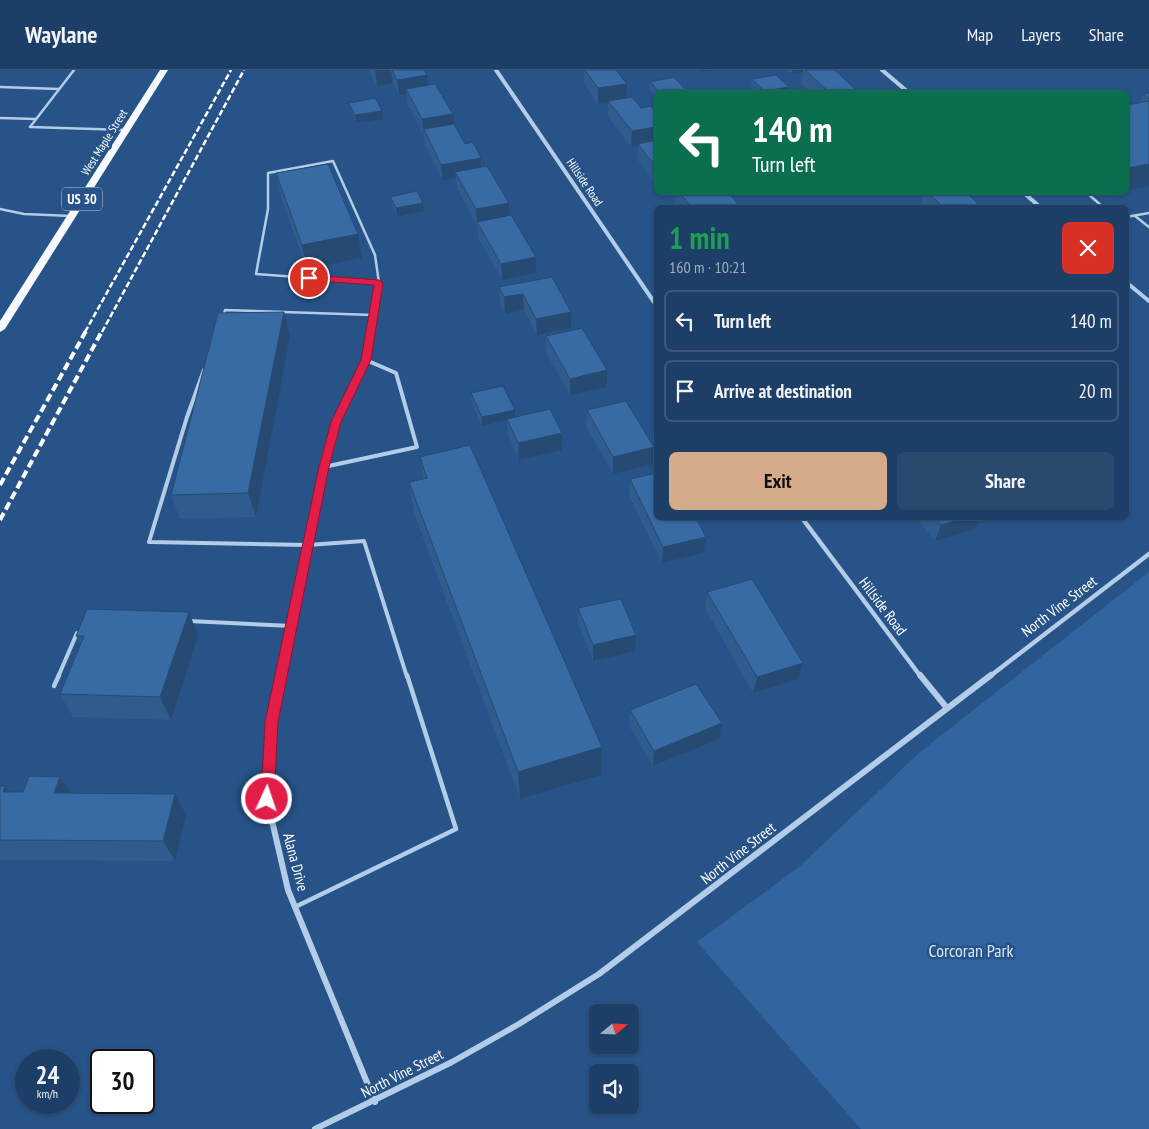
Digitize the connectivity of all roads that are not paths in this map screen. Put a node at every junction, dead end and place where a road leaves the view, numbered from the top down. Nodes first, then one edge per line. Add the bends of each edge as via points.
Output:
1 (74, 70) edge
2 (164, 70) edge
3 (496, 70) edge
4 (882, 70) edge
5 (0, 87) edge
6 (59, 89) junction
7 (906, 90) edge
8 (0, 118) edge
9 (36, 119) junction
10 (126, 130) junction
11 (1026, 195) edge
12 (1089, 195) edge
13 (1038, 205) edge
14 (1101, 205) edge
15 (0, 209) edge
16 (1149, 213) edge
17 (71, 216) junction
18 (1135, 216) junction
19 (1129, 217) edge
20 (1149, 227) edge
21 (379, 283) junction
22 (1129, 285) edge
23 (376, 299) joint
24 (654, 302) edge
25 (1149, 302) edge
26 (373, 315) junction
27 (222, 319) edge
28 (0, 329) edge
29 (366, 360) junction
30 (206, 364) edge
31 (324, 467) junction
32 (803, 520) edge
33 (308, 545) junction
34 (1149, 554) edge
35 (183, 621) edge
36 (81, 625) edge
37 (292, 626) junction
38 (54, 686) dead end
39 (947, 708) junction
40 (295, 907) junction
41 (375, 1102) junction
42 (315, 1129) edge

1 - 6 lane
2 - 10 main road, West Maple Street / US 30
3 - 24 street, Hillside Road
4 - 7 street
5 - 6 lane
6 - 9 lane
8 - 9 lane
9 - 10 lane via 30,127
10 - 17 main road, West Maple Street / US 30
11 - 13 street
12 - 14 lane
15 - 17 lane via 24,214
16 - 18 lane
17 - 28 main road, West Maple Street / US 30
18 - 19 lane
18 - 20 lane
21 - 21 lane via 375,255 333,161 268,172 268,209 256,274
21 - 23 lane
22 - 25 street
23 - 26 street, Alana Drive
26 - 27 lane via 225,310
26 - 29 street, Alana Drive
29 - 31 street, Alana Drive via 336,422
29 - 31 lane via 396,372 417,447
30 - 33 lane via 149,542
31 - 33 street, Alana Drive
32 - 39 street, Hillside Road
33 - 37 street, Alana Drive
33 - 40 lane via 364,540 456,829
34 - 39 street, North Vine Street
35 - 37 lane
36 - 38 lane
37 - 40 street, Alana Drive via 271,722 267,799 288,890
39 - 41 street, North Vine Street via 585,984 463,1057
40 - 41 street, Alana Drive
41 - 42 street, North Vine Street

